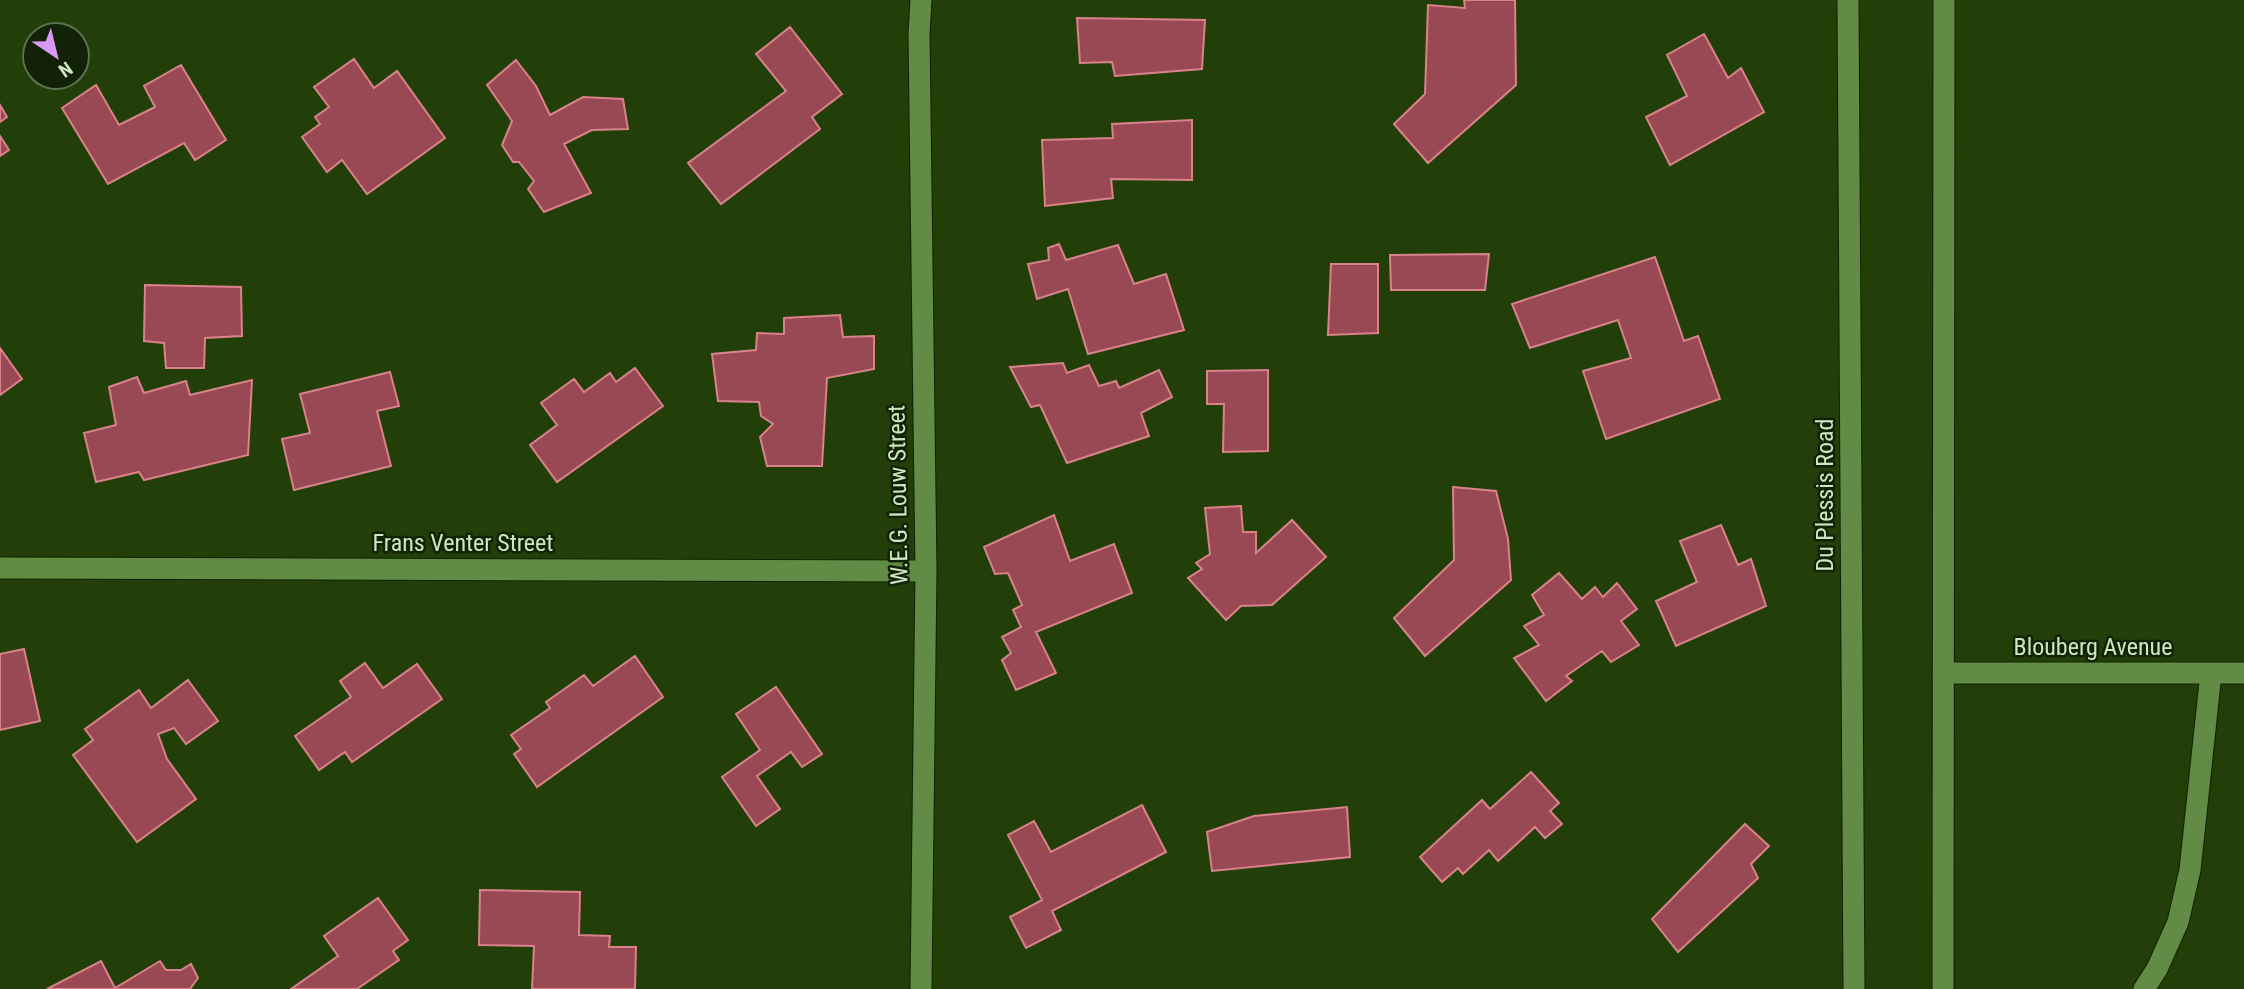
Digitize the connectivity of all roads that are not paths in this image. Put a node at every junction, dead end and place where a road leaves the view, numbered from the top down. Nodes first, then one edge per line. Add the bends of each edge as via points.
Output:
1 (921, 0) edge
2 (1849, 0) edge
3 (1944, 0) edge
4 (0, 568) edge
5 (926, 571) junction
6 (1943, 673) junction
7 (2210, 673) junction
8 (2244, 673) edge
9 (921, 989) edge
10 (1854, 989) edge
11 (1943, 989) edge
12 (2144, 989) edge

1 - 5 street, W.E.G. Louw Street
2 - 10 street, Du Plessis Road
3 - 6 street
4 - 5 street, Frans Venter Street
5 - 9 street, W.E.G. Louw Street
6 - 7 street, Blouberg Avenue
6 - 11 street
7 - 8 street, Blouberg Avenue
7 - 12 street via 2190,870 2178,922

